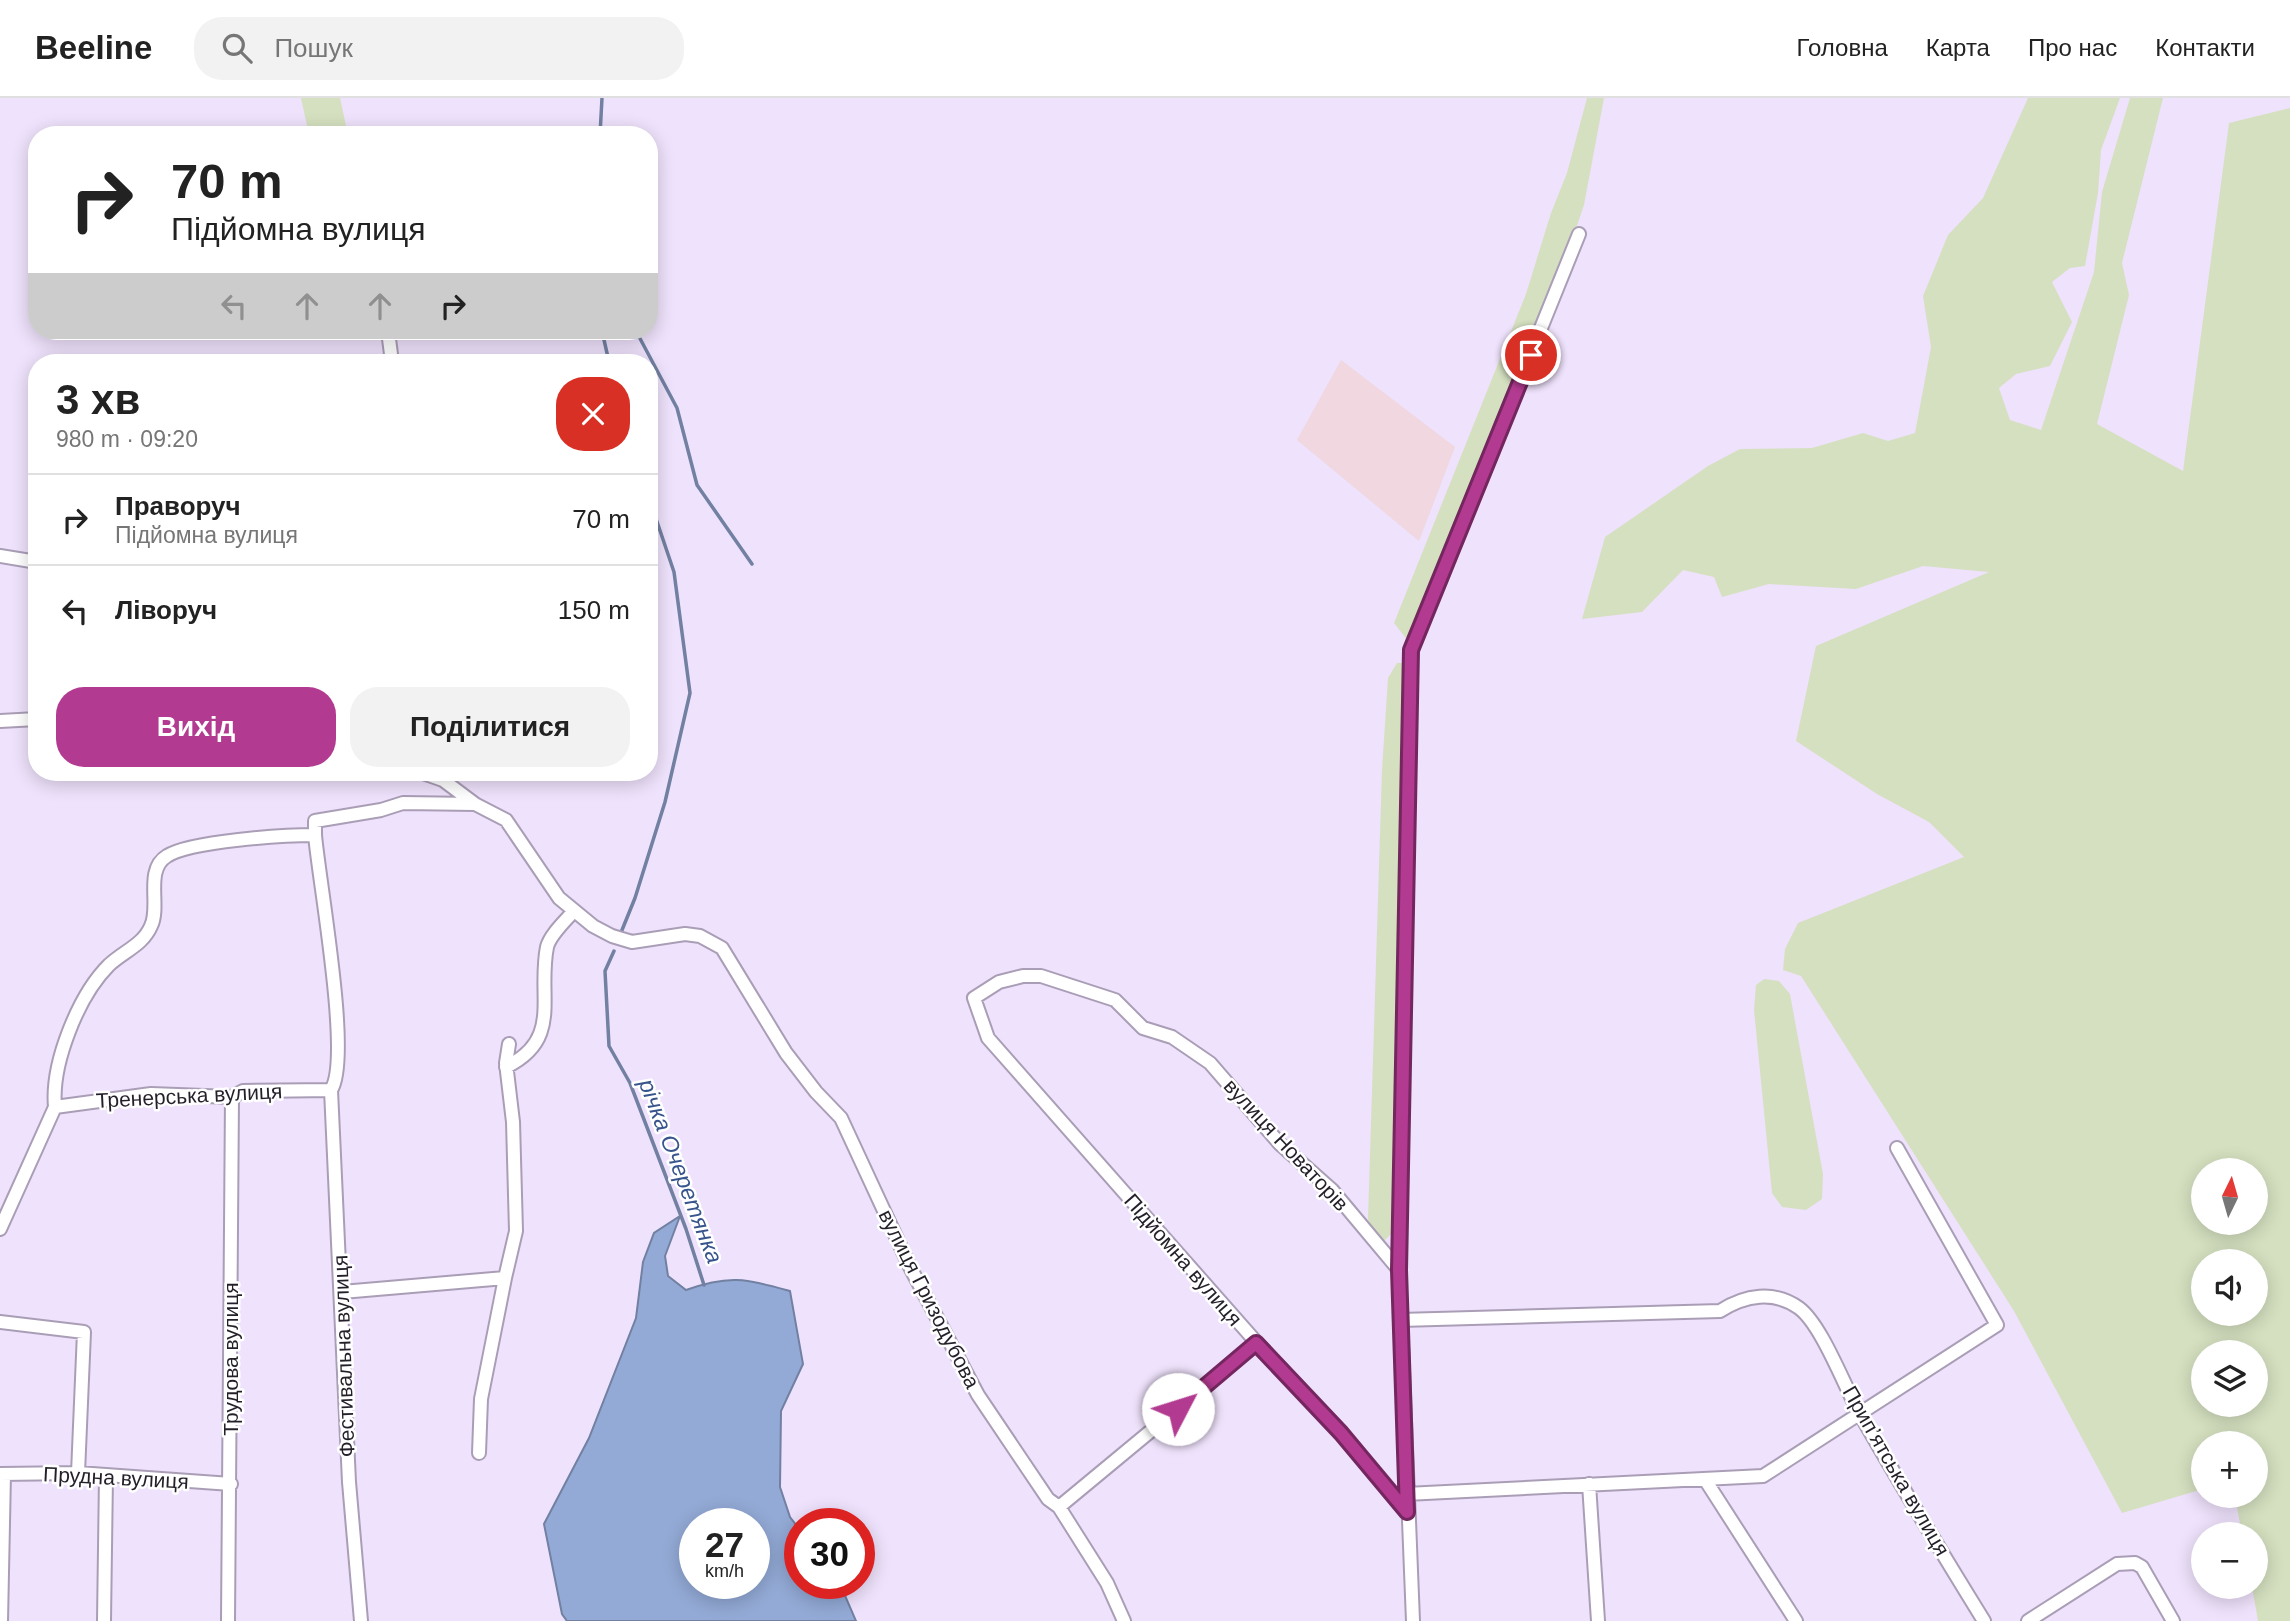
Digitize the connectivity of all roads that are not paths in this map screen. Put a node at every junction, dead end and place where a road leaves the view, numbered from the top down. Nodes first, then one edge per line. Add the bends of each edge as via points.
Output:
1 (1579, 234) dead end
2 (0, 556) edge
3 (28, 561) edge
4 (28, 719) edge
5 (0, 721) edge
6 (444, 781) edge
7 (475, 804) junction
8 (315, 835) junction
9 (573, 912) junction
10 (988, 1038) joint
11 (509, 1044) dead end
12 (506, 1067) junction
13 (331, 1090) junction
14 (232, 1097) junction
15 (55, 1107) junction
16 (1897, 1148) dead end
17 (0, 1229) edge
18 (1399, 1270) junction
19 (505, 1278) junction
20 (342, 1292) junction
21 (1401, 1320) junction
22 (0, 1322) edge
23 (1256, 1343) junction
24 (1859, 1413) junction
25 (479, 1452) dead end
26 (78, 1473) junction
27 (2, 1474) edge
28 (106, 1476) junction
29 (1706, 1481) junction
30 (231, 1484) junction
31 (1589, 1484) junction
32 (1406, 1494) junction
33 (1059, 1507) junction
34 (1407, 1512) junction
35 (1, 1621) edge
36 (104, 1621) edge
37 (228, 1621) edge
38 (361, 1621) edge
39 (1124, 1621) edge
40 (1413, 1621) edge
41 (1598, 1621) edge
42 (1796, 1621) edge
43 (1984, 1621) edge
44 (2028, 1621) edge
45 (2173, 1621) edge

1 - 18 street via 1411,650
2 - 3 street
4 - 5 street
6 - 7 street
7 - 8 street via 403,803 315,821
7 - 9 street via 506,820
8 - 13 street, Фестивальна вулиця via 339,1027 338,1080
8 - 15 street via 194,847 166,856 156,870 153,922 145,940 106,969 72,1028 57,1064
9 - 12 street via 548,944 542,1035 524,1058
9 - 33 street, вулиця Гризодубова via 612,936 632,942 685,934 722,948 786,1053 841,1118 911,1269 978,1395 1048,1499
10 - 18 street, вулиця Новаторів via 974,998 999,982 1041,976 1115,1000 1143,1028 1172,1037 1210,1063 1280,1144 1332,1190
10 - 23 street, Підйомна вулиця
11 - 12 street
12 - 19 street via 513,1122 516,1231
13 - 14 street, Тренерська вулиця via 243,1091
13 - 20 street, Фестивальна вулиця
14 - 15 street, Тренерська вулиця via 151,1094
14 - 30 street, Трудова вулиця
15 - 17 street
16 - 24 street via 1997,1325
18 - 21 street
19 - 20 street
19 - 25 street via 481,1399
20 - 38 street, Фестивальна вулиця via 349,1482
21 - 24 street, Прип’ятська вулиця via 1720,1311 1735,1301 1761,1295 1780,1298 1811,1320
21 - 32 street
22 - 26 street via 84,1332
23 - 33 street
23 - 34 street, Підйомна вулиця
24 - 29 street via 1763,1476
24 - 43 street, Прип’ятська вулиця
26 - 27 street, Прудна вулиця
26 - 28 street, Прудна вулиця
27 - 35 street
28 - 30 street, Прудна вулиця
28 - 36 street
29 - 31 street
29 - 42 street
30 - 37 street, Трудова вулиця
31 - 32 street
31 - 41 street
32 - 34 street
33 - 39 street, вулиця Гризодубова via 1107,1583
34 - 40 street
44 - 45 street via 2126,1562 2142,1567

